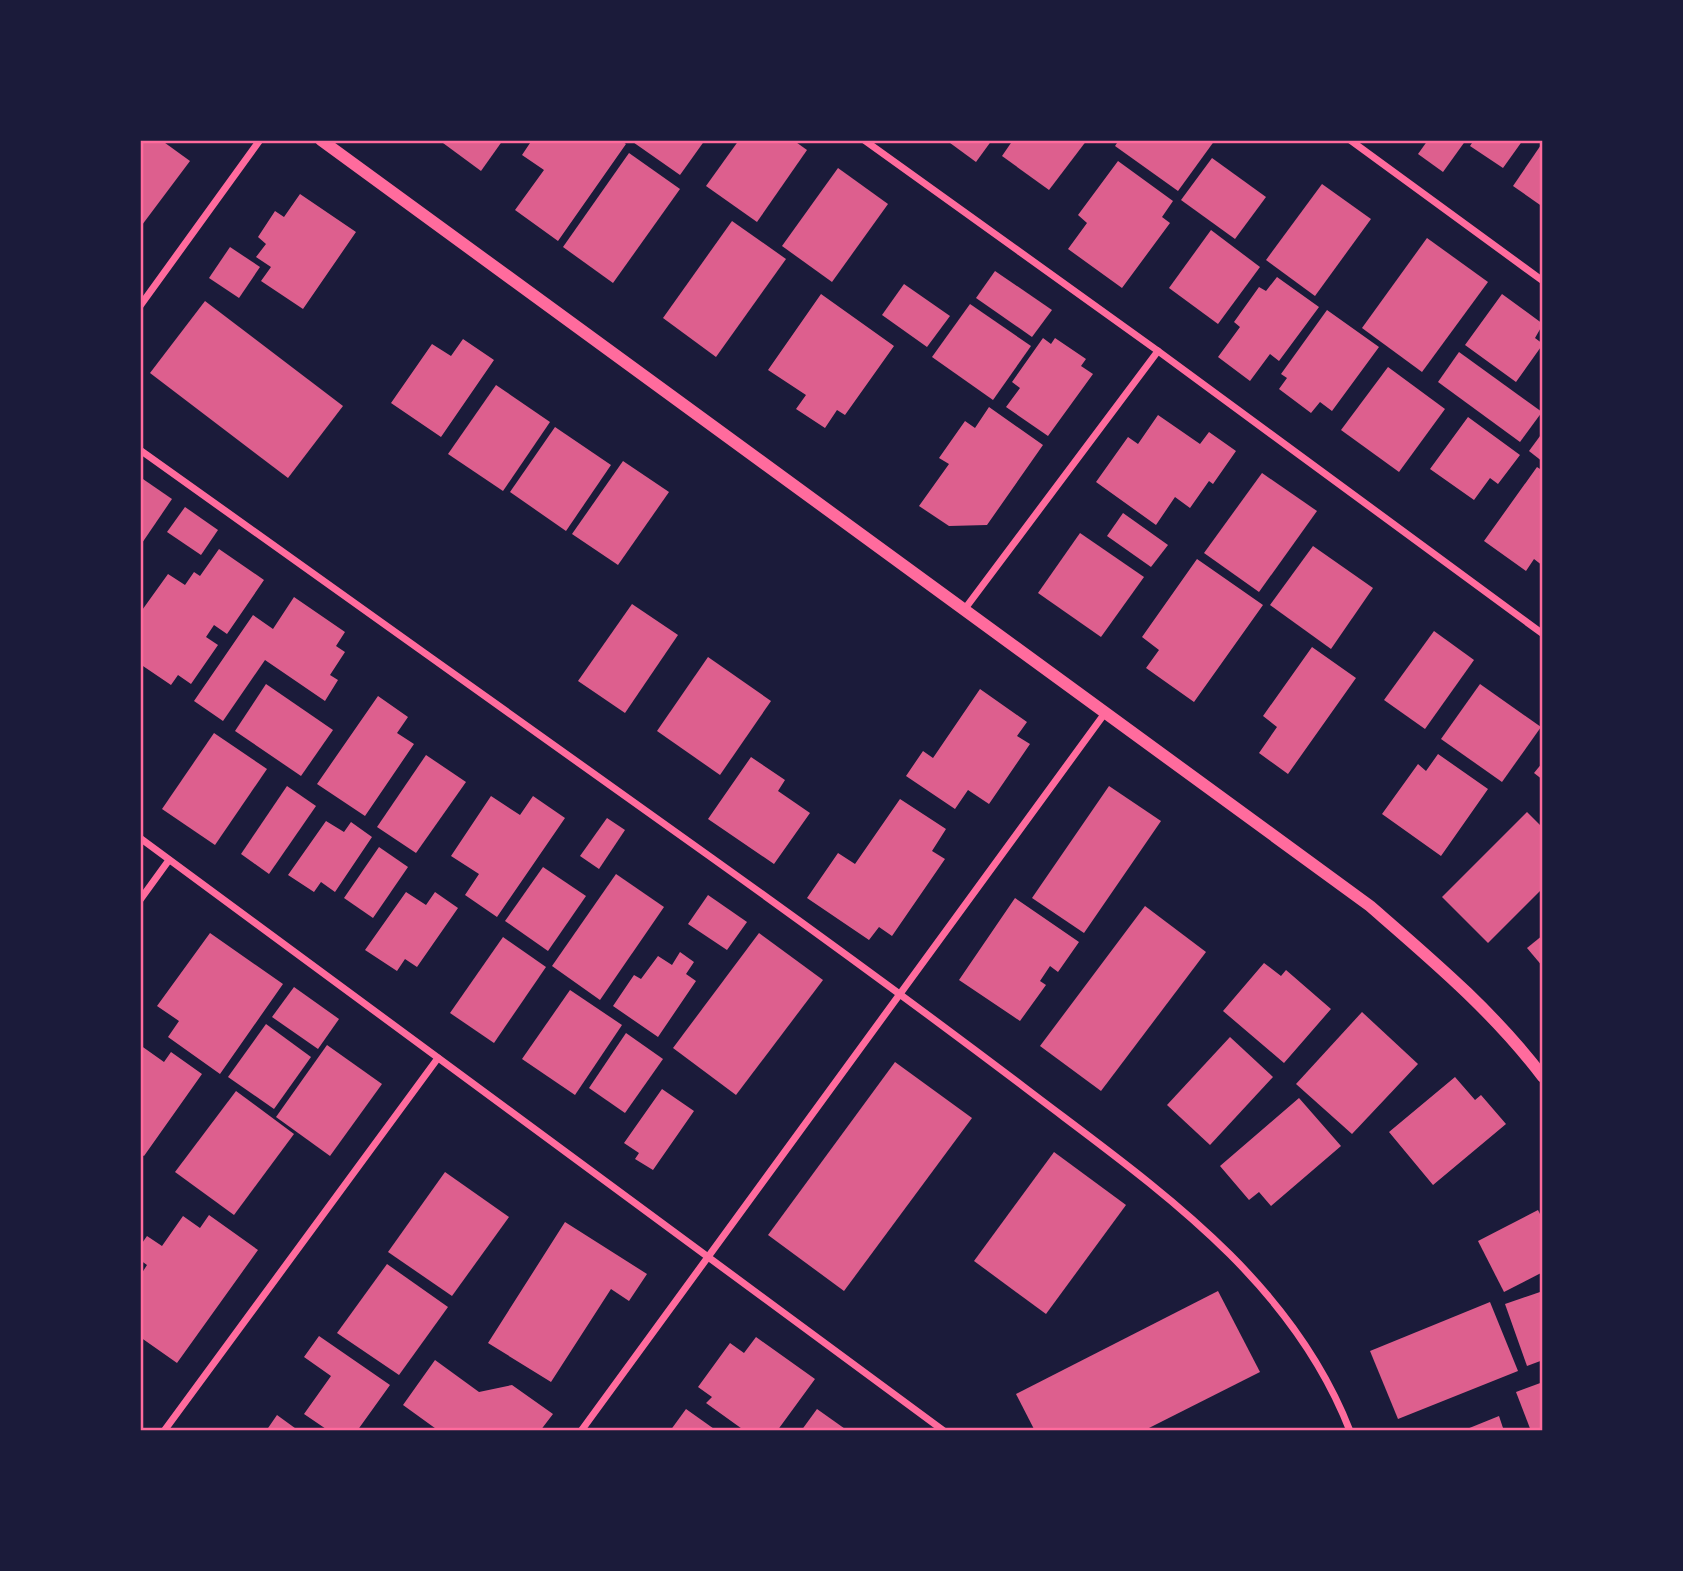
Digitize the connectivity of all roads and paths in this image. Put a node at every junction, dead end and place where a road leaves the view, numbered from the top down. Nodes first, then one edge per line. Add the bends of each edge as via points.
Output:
1 (260, 140) edge
2 (321, 140) edge
3 (864, 140) edge
4 (1350, 140) edge
5 (1543, 281) edge
6 (140, 306) edge
7 (1158, 351) junction
8 (140, 450) edge
9 (964, 610) junction
10 (1543, 634) edge
11 (1105, 713) junction
12 (140, 838) edge
13 (169, 860) junction
14 (140, 900) edge
15 (900, 993) junction
16 (438, 1058) junction
17 (1543, 1077) edge
18 (708, 1257) junction
19 (163, 1431) edge
20 (581, 1431) edge
21 (944, 1431) edge
22 (1350, 1431) edge

1 - 6 street
2 - 9 street
3 - 7 street
4 - 5 street
7 - 9 street
7 - 10 street
8 - 15 street
9 - 11 street
11 - 15 street
11 - 17 street via 1370,906 1439,966
12 - 13 street
13 - 14 street
13 - 16 street
15 - 18 street
15 - 22 street via 1175,1202 1242,1265 1295,1327 1337,1397
16 - 18 street
16 - 19 street
18 - 20 street
18 - 21 street

